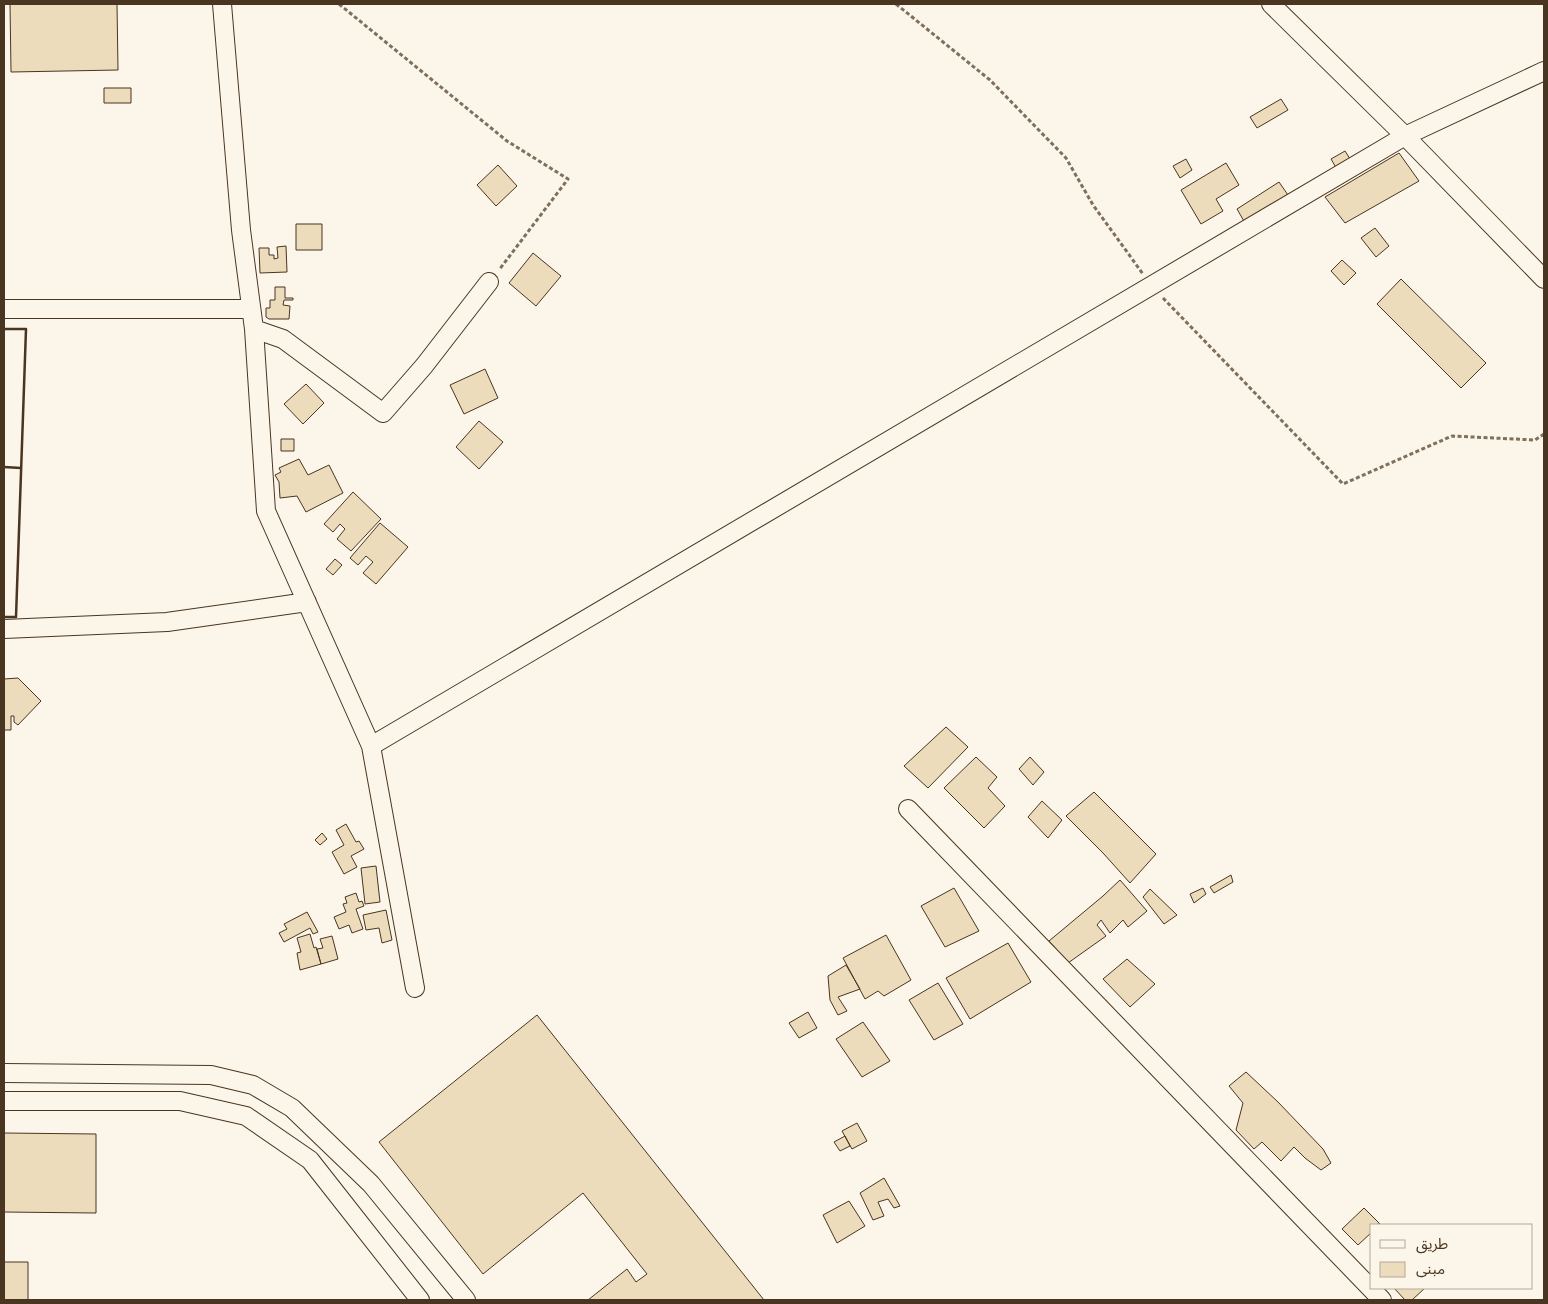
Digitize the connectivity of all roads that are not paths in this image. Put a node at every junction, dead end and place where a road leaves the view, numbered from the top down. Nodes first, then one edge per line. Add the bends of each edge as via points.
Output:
1 (222, 4) edge
2 (1271, 4) edge
3 (1544, 71) edge
4 (1405, 136) junction
5 (1544, 279) edge
6 (489, 282) road end
7 (4, 309) edge
8 (250, 309) junction
9 (254, 329) junction
10 (307, 602) junction
11 (4, 628) edge
12 (371, 746) junction
13 (908, 809) dead end
14 (415, 988) dead end
15 (4, 1073) edge
16 (127, 1074) junction
17 (4, 1101) edge
18 (129, 1101) junction
19 (1370, 1288) edge
20 (1371, 1289) edge
21 (420, 1300) edge
22 (466, 1300) edge
23 (1382, 1300) edge

1 - 8 street
2 - 4 street
3 - 4 street
4 - 5 street
4 - 12 street
6 - 9 street via 383,413 283,339
7 - 8 street
8 - 9 street
9 - 10 street via 266,511
10 - 11 street via 166,622
10 - 12 street
12 - 14 street
13 - 19 street
15 - 16 street
16 - 18 street
16 - 22 street via 211,1075 254,1085 292,1108 371,1184
17 - 18 street
18 - 21 street via 180,1101 246,1116 310,1160
20 - 23 street

